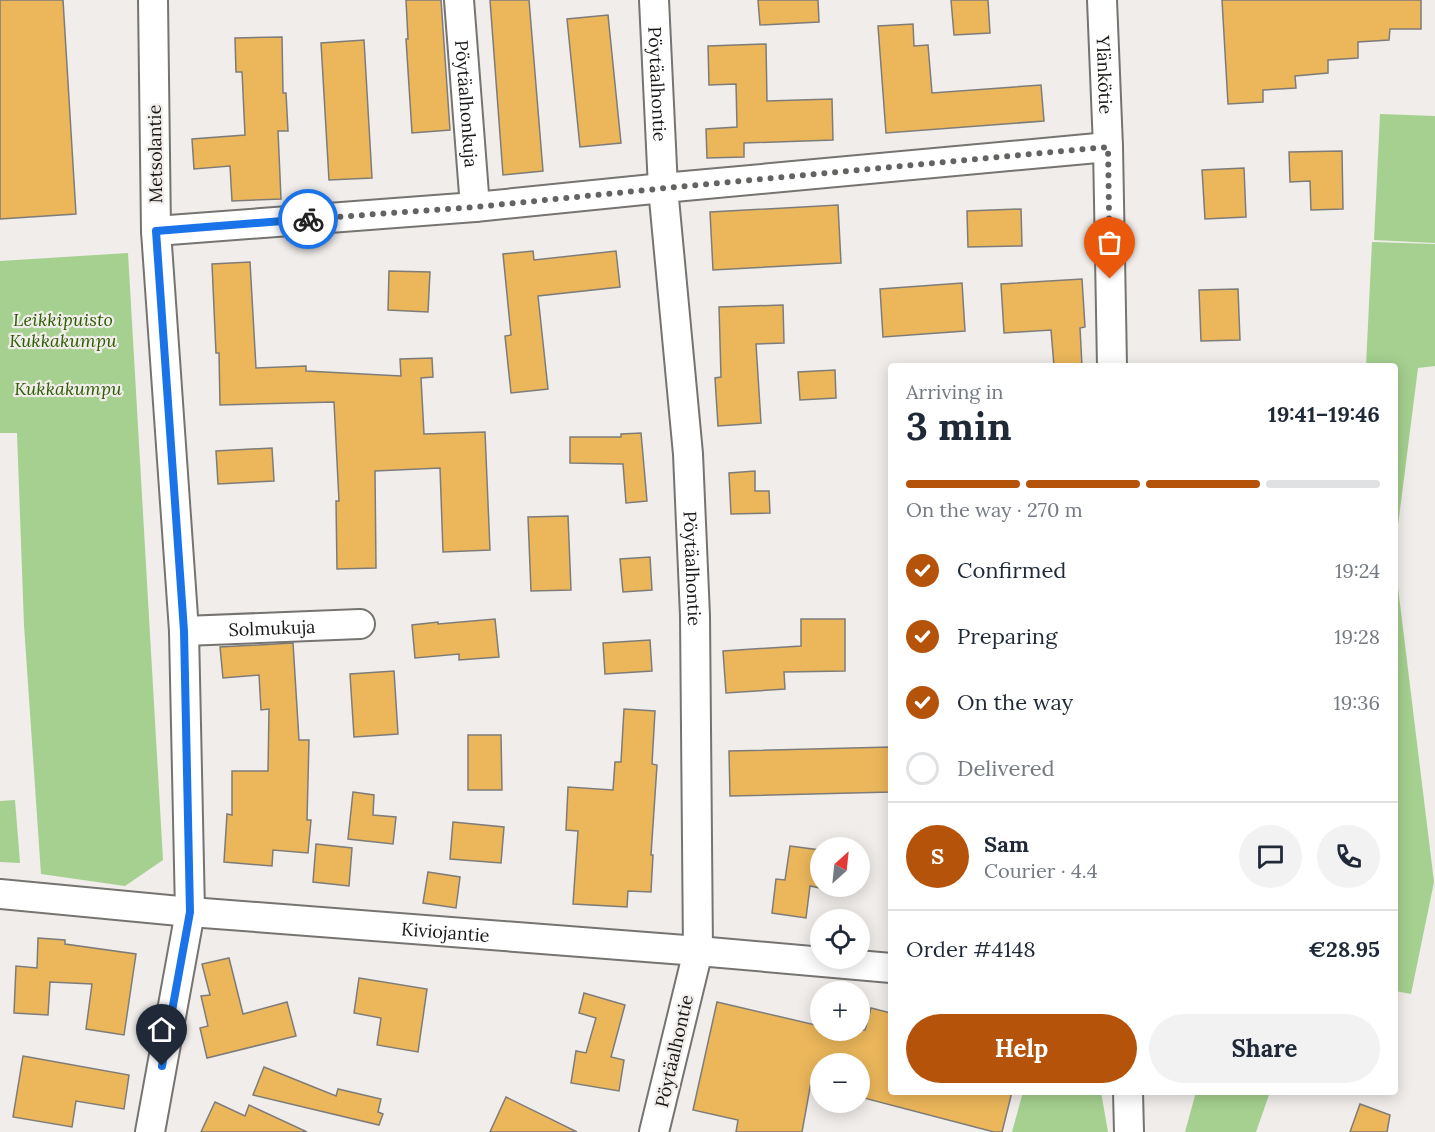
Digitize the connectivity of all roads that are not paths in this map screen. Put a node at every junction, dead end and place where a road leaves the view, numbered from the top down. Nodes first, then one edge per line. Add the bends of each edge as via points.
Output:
1 (153, 0) edge
2 (459, 0) edge
3 (654, 0) edge
4 (1102, 0) edge
5 (1108, 147) junction
6 (663, 188) junction
7 (475, 207) junction
8 (156, 231) junction
9 (1112, 363) edge
10 (360, 624) dead end
11 (184, 631) junction
12 (0, 894) edge
13 (190, 912) junction
14 (698, 951) junction
15 (888, 968) edge
16 (1128, 1095) edge
17 (150, 1132) edge
18 (654, 1132) edge
19 (1129, 1132) edge

1 - 8 street, Metsolantie
2 - 7 street, Pöytäalhonkuja
3 - 6 street, Pöytäalhontie
4 - 5 street, Ylänkötie
5 - 6 street
5 - 9 street, Ylänkötie
6 - 7 street
6 - 14 street, Pöytäalhontie via 688,454 695,616
7 - 8 street
8 - 11 street, Metsolantie
10 - 11 street, Solmukuja
11 - 13 street, Metsolantie
12 - 13 street, Kiviojantie
13 - 14 street, Kiviojantie
13 - 17 street, Metsolantie
14 - 15 street, Kiviojantie
14 - 18 street, Pöytäalhontie
16 - 19 street

